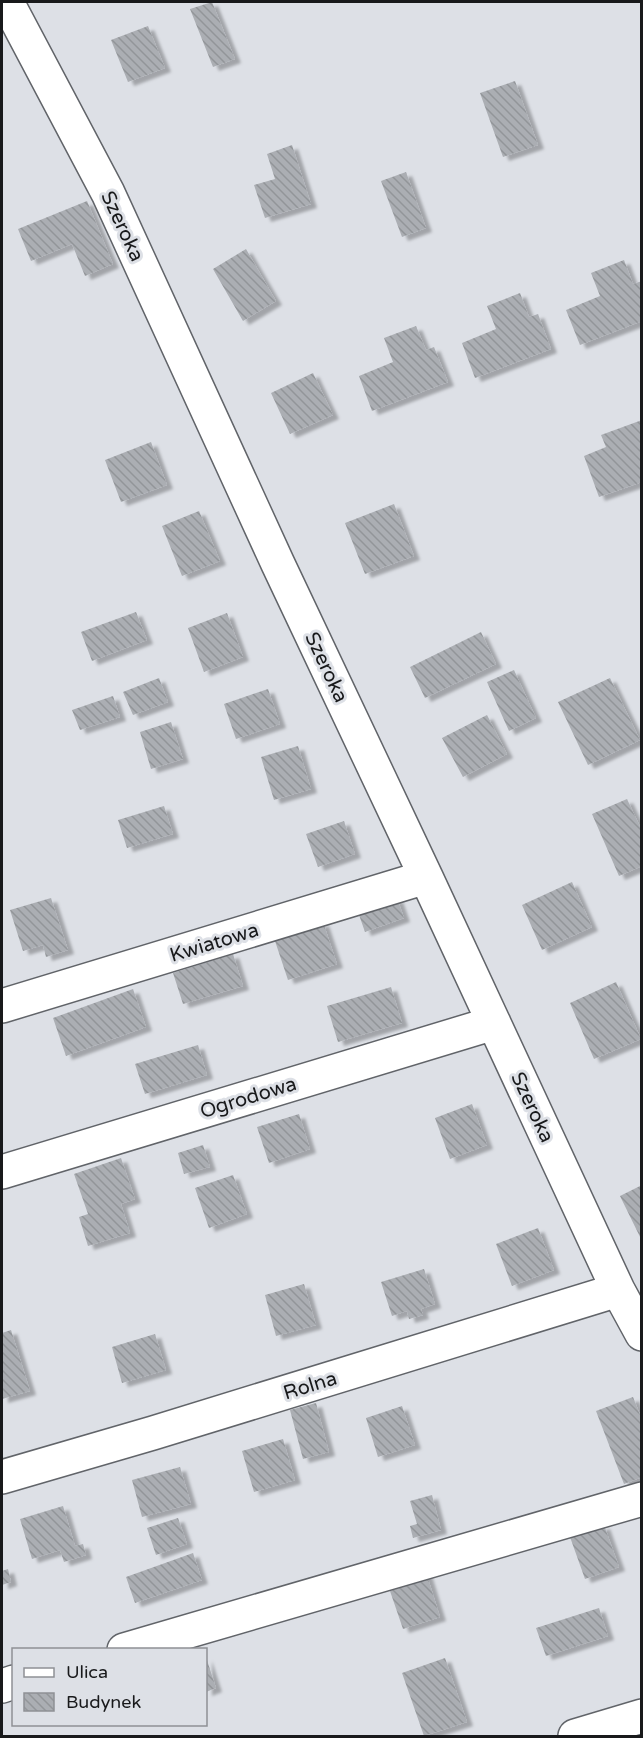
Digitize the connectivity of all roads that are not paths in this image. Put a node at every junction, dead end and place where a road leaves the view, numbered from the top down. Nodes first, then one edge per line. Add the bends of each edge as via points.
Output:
1 (7, 2) edge
2 (426, 877) junction
3 (2, 1006) edge
4 (494, 1023) junction
5 (2, 1172) edge
6 (618, 1290) junction
7 (642, 1334) edge
8 (2, 1477) edge
9 (642, 1499) edge
10 (131, 1648) edge
11 (642, 1716) edge
12 (575, 1737) edge

1 - 2 street, Szeroka via 103,183
2 - 3 street, Kwiatowa
2 - 4 street, Szeroka
4 - 5 street, Ogrodowa
4 - 6 street, Szeroka
6 - 7 street, Szeroka
6 - 8 street, Rolna
9 - 10 street
11 - 12 street

